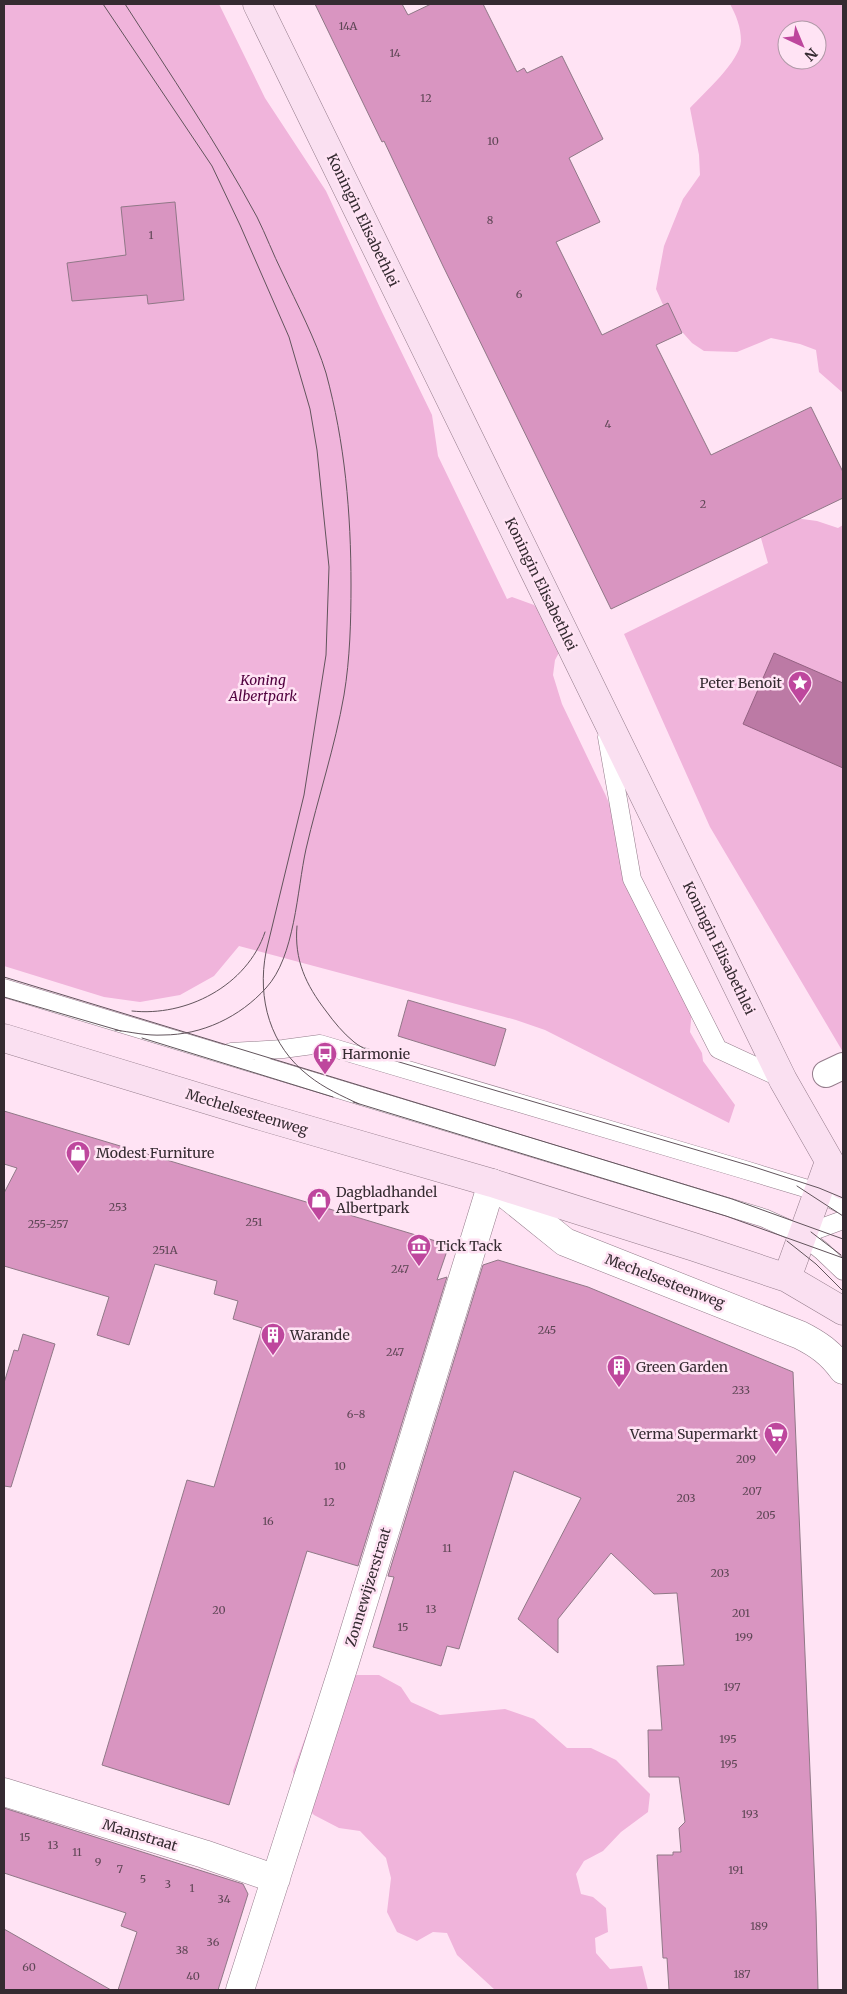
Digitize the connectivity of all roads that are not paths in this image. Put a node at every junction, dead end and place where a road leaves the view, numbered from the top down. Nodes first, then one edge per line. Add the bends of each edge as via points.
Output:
1 (257, 4) edge
2 (603, 711) junction
3 (4, 988) edge
4 (4, 1038) edge
5 (220, 1053) junction
6 (783, 1080) junction
7 (836, 1167) edge
8 (492, 1183) junction
9 (830, 1189) edge
10 (843, 1205) edge
11 (843, 1220) edge
12 (802, 1235) junction
13 (843, 1271) edge
14 (787, 1278) junction
15 (843, 1311) edge
16 (843, 1370) edge
17 (4, 1792) edge
18 (276, 1879) junction
19 (240, 1990) edge

1 - 2 main road, Koningin Elisabethlei
2 - 6 main road, Koningin Elisabethlei
2 - 6 lane via 632,879 718,1049
3 - 5 lane
4 - 8 main road, Mechelsesteenweg
5 - 9 lane via 320,1044
5 - 12 lane via 729,1207
6 - 7 main road, Koningin Elisabethlei
7 - 9 main road, Koningin Elisabethlei
8 - 14 main road, Mechelsesteenweg
8 - 16 street, Mechelsesteenweg via 565,1242 800,1335 820,1346
8 - 18 street, Zonnewijzerstraat
9 - 10 lane
9 - 12 main road
11 - 12 lane
12 - 13 lane
12 - 14 main road
14 - 15 main road, Mechelsesteenweg
17 - 18 street, Maanstraat
18 - 19 street, Zonnewijzerstraat

